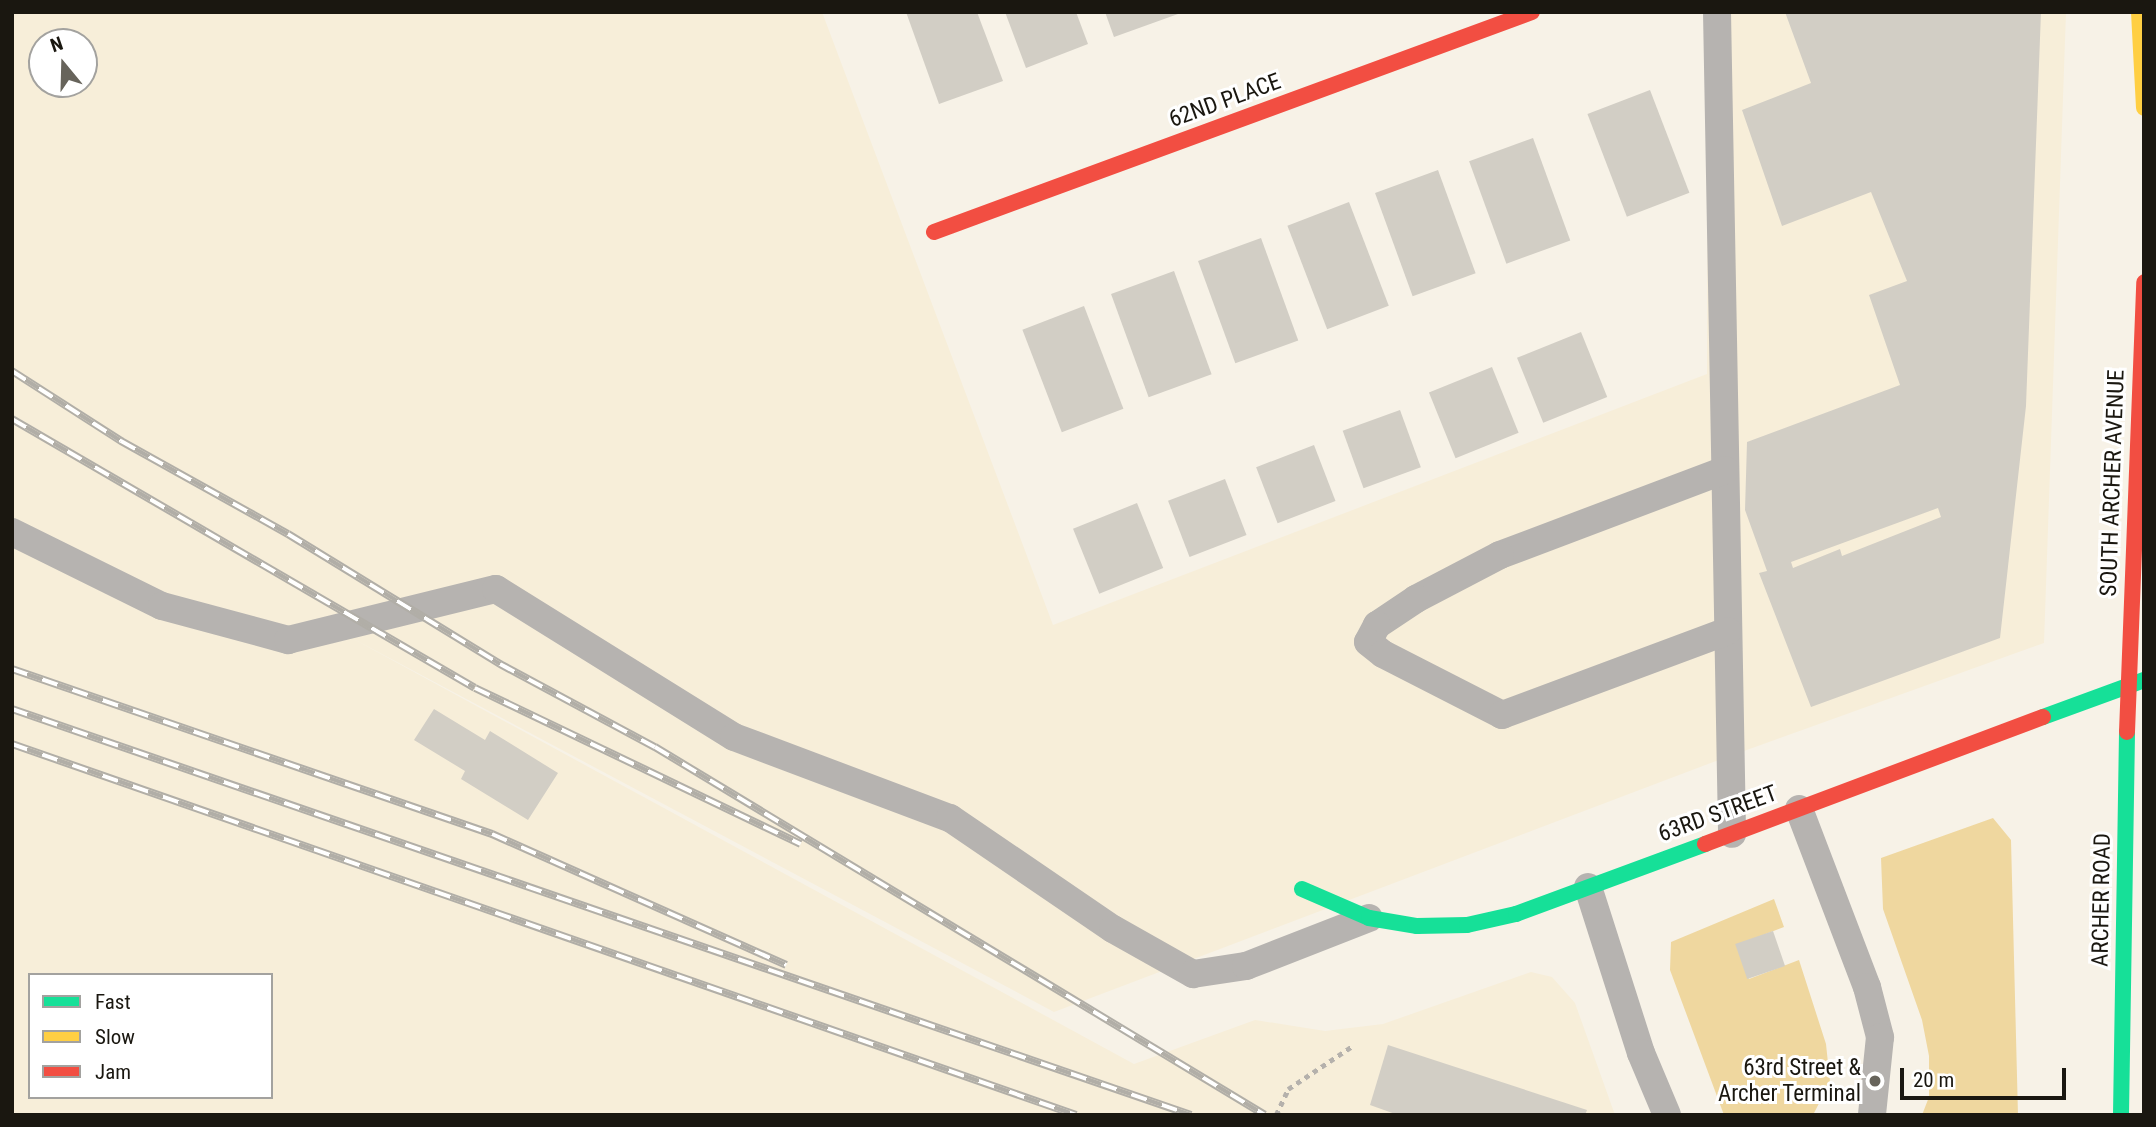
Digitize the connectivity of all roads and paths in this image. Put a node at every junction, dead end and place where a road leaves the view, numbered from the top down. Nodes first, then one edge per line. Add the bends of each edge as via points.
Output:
1 (1532, 12) edge
2 (1717, 12) edge
3 (2139, 12) edge
4 (2144, 108) edge
5 (934, 232) dead end
6 (2144, 282) edge
7 (1725, 470) junction
8 (12, 532) edge
9 (1728, 631) junction
10 (2136, 682) edge
11 (1799, 808) junction
12 (1732, 834) junction
13 (1588, 887) junction
14 (1302, 889) dead end
15 (1369, 918) junction
16 (1351, 1047) dead end
17 (1276, 1115) edge
18 (1667, 1115) edge
19 (1872, 1115) edge
20 (2121, 1115) edge

1 - 5 street, 62ND PLACE
2 - 7 lane
3 - 4 street
6 - 10 street, SOUTH ARCHER AVENUE
7 - 9 lane
7 - 9 lane via 1500,555 1377,625 1368,642 1395,661 1502,715
8 - 15 lane via 162,606 288,640 496,589 734,737 950,818 1113,929 1193,974 1246,966
9 - 12 lane
10 - 11 street, 63RD STREET
10 - 20 street, ARCHER ROAD
11 - 12 street, 63RD STREET
11 - 19 lane via 1867,987 1880,1037
12 - 13 street, 63RD STREET
13 - 15 street, 63RD STREET via 1516,914 1467,925 1417,926
13 - 18 lane
14 - 15 street, 63RD STREET
16 - 17 path via 1288,1088

